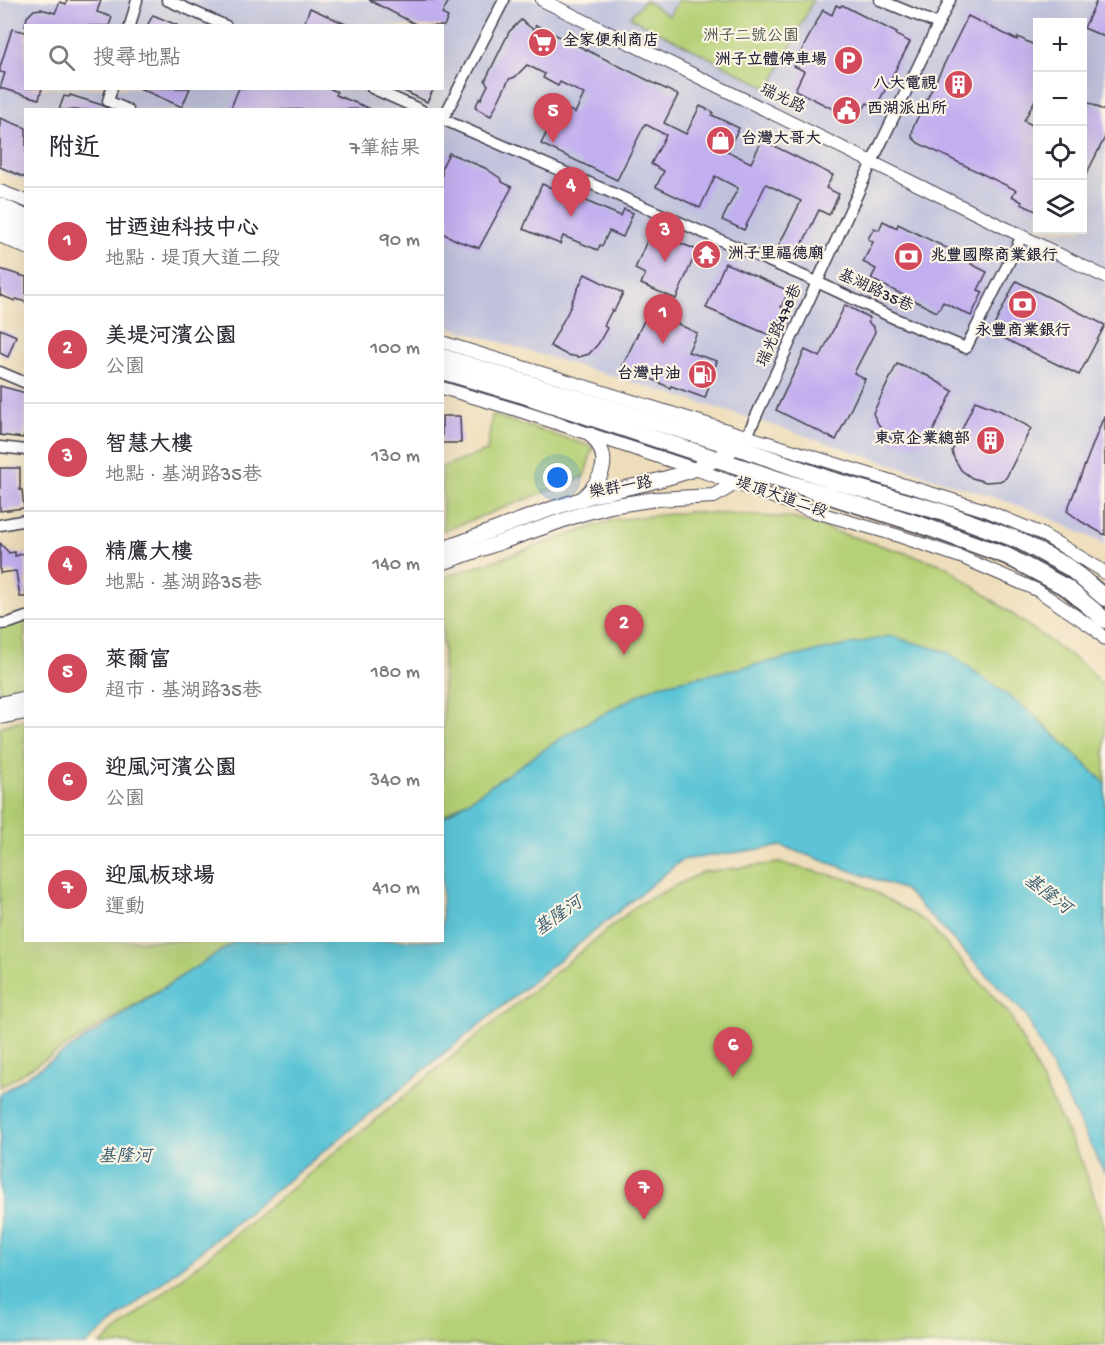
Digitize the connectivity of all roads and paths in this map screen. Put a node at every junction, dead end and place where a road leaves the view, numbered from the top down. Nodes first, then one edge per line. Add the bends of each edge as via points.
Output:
1 (137, 0) edge
2 (167, 0) edge
3 (504, 0) edge
4 (542, 0) edge
5 (880, 0) edge
6 (950, 0) edge
7 (131, 24) edge
8 (221, 24) edge
9 (938, 24) junction
10 (111, 90) edge
11 (376, 90) edge
12 (124, 108) edge
13 (417, 108) edge
14 (444, 115) edge
15 (444, 120) edge
16 (872, 162) junction
17 (0, 191) edge
18 (24, 200) edge
19 (0, 206) edge
20 (24, 217) edge
21 (0, 223) edge
22 (24, 233) edge
23 (0, 236) edge
24 (1022, 236) junction
25 (24, 247) edge
26 (1105, 276) edge
27 (818, 282) junction
28 (444, 343) edge
29 (444, 358) edge
30 (0, 372) edge
31 (444, 372) edge
32 (24, 382) edge
33 (444, 389) edge
34 (591, 435) junction
35 (742, 442) junction
36 (0, 447) edge
37 (24, 450) edge
38 (718, 460) junction
39 (695, 469) junction
40 (774, 478) junction
41 (735, 483) junction
42 (582, 499) junction
43 (24, 520) edge
44 (0, 525) edge
45 (444, 548) edge
46 (444, 562) edge
47 (1105, 573) edge
48 (1105, 598) edge
49 (24, 618) edge
50 (1105, 620) edge
51 (0, 624) edge
52 (1105, 639) edge
53 (24, 698) edge
54 (0, 704) edge
55 (24, 712) edge
56 (0, 717) edge

1 - 7 street
2 - 8 street
3 - 14 street
4 - 16 street, 瑞光路
5 - 9 street
6 - 9 street, 瑞光路478巷
9 - 16 street, 瑞光路478巷
10 - 12 street via 108,101
11 - 13 street
15 - 27 street, 基湖路35巷
16 - 24 street, 瑞光路
16 - 27 street, 瑞光路478巷
17 - 18 street
19 - 20 highway
21 - 22 highway
23 - 25 street
24 - 26 street, 瑞光路
24 - 27 street, 基湖路35巷 via 966,348
27 - 35 street, 瑞光路478巷
28 - 35 street
29 - 35 highway
30 - 32 street
31 - 38 highway, 堤頂大道二段
33 - 34 street, 堤頂大道二段
34 - 39 street, 堤頂大道二段
34 - 42 main road via 600,444 603,463 594,488
35 - 38 main road, 樂群一路
35 - 47 street via 985,510 1040,533
35 - 48 highway via 831,480 945,513 1017,540 1070,568
36 - 37 street
38 - 39 main road, 樂群一路
38 - 40 highway, 堤頂大道二段
39 - 41 street, 堤頂大道二段
39 - 42 main road, 樂群一路
40 - 41 main road, 樂群一路
40 - 50 highway, 堤頂大道二段 via 1007,556 1067,588
41 - 46 main road, 樂群一路 via 714,496 610,506
41 - 52 street, 堤頂大道二段 via 812,512 962,557 1037,590
42 - 45 main road, 樂群一路
43 - 44 street
49 - 51 street
53 - 54 main road
55 - 56 main road

